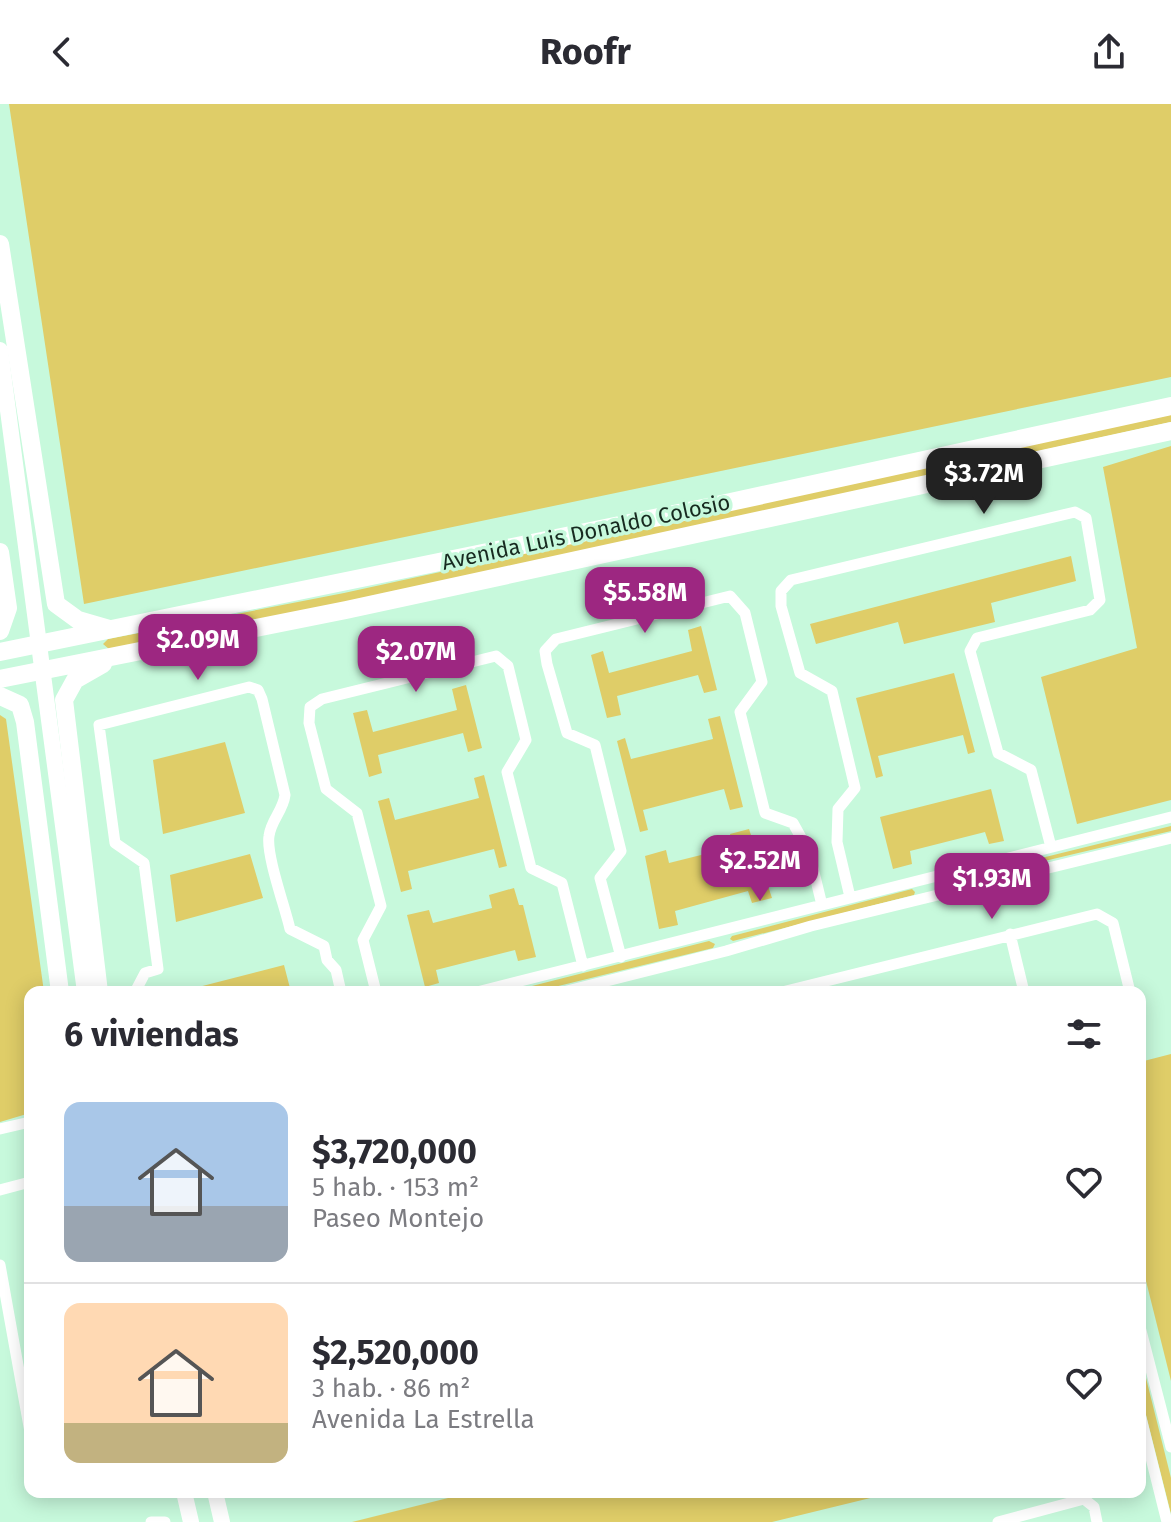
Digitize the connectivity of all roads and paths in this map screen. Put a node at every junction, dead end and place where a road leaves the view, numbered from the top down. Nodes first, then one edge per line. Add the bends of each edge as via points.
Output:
1 (0, 244) edge
2 (0, 350) edge
3 (1171, 406) edge
4 (0, 424) edge
5 (1171, 431) edge
6 (0, 552) edge
7 (112, 630) junction
8 (0, 631) edge
9 (0, 652) edge
10 (121, 655) junction
11 (0, 679) edge
12 (0, 696) edge
13 (1171, 817) edge
14 (1171, 838) edge
15 (1051, 847) junction
16 (958, 869) junction
17 (923, 878) junction
18 (962, 889) junction
19 (850, 897) junction
20 (927, 897) junction
21 (822, 905) junction
22 (722, 931) junction
23 (1010, 934) junction
24 (726, 951) junction
25 (621, 957) junction
26 (583, 966) junction
27 (59, 986) edge
28 (73, 986) edge
29 (84, 986) edge
30 (98, 986) edge
31 (138, 986) edge
32 (340, 986) edge
33 (374, 986) edge
34 (519, 986) edge
35 (587, 986) edge
36 (806, 986) edge
37 (1023, 986) edge
38 (1129, 986) edge
39 (24, 1123) edge
40 (0, 1129) edge
41 (24, 1184) edge
42 (0, 1190) edge
43 (0, 1265) edge
44 (1146, 1350) edge
45 (24, 1399) edge
46 (1146, 1438) edge
47 (1171, 1447) edge
48 (185, 1498) edge
49 (216, 1498) edge
50 (151, 1522) edge
51 (165, 1522) edge
52 (191, 1522) edge
53 (222, 1522) edge
54 (998, 1522) edge
55 (1097, 1522) edge
56 (1167, 1522) edge

1 - 7 main road via 56,604 78,620
2 - 29 main road
3 - 7 main road, Avenida Luis Donaldo Colosio
4 - 28 main road
5 - 10 main road, Avenida Luis Donaldo Colosio
6 - 8 main road via 8,608
7 - 9 main road, Avenida Luis Donaldo Colosio
10 - 11 main road, Avenida Luis Donaldo Colosio
10 - 30 main road via 75,680 64,700
12 - 27 main road via 20,705 25,722
13 - 15 street
14 - 18 street
15 - 16 street
15 - 19 street via 1031,770 998,753 970,651 977,638 1090,610 1100,600 1086,518 1075,512 791,580 781,591 800,673 832,691 855,788 838,809 837,842
16 - 17 street
16 - 18 street
17 - 19 street
17 - 20 street
18 - 20 street
19 - 21 street
20 - 24 street
21 - 22 street
21 - 25 street via 809,852 793,823 765,813 740,712 762,682 739,604 730,596 556,639 545,651 567,733 595,745 621,851 600,878
22 - 24 street
22 - 25 street
23 - 36 street
23 - 37 street
23 - 38 street via 1097,914 1113,923
24 - 35 street
25 - 26 street
26 - 33 street via 562,883 531,868 507,772 526,740 508,666 496,656 322,699 310,707 309,723 326,789 357,813 381,906 363,940
26 - 34 street
31 - 32 street via 145,973 158,969 144,863 115,843 99,725 249,687 262,699 285,795 268,841 290,929 324,946
39 - 40 street
41 - 42 street
43 - 45 street
44 - 47 street
46 - 56 street
48 - 52 main road
49 - 53 main road
50 - 51 street
54 - 55 street via 1084,1499 1094,1507

